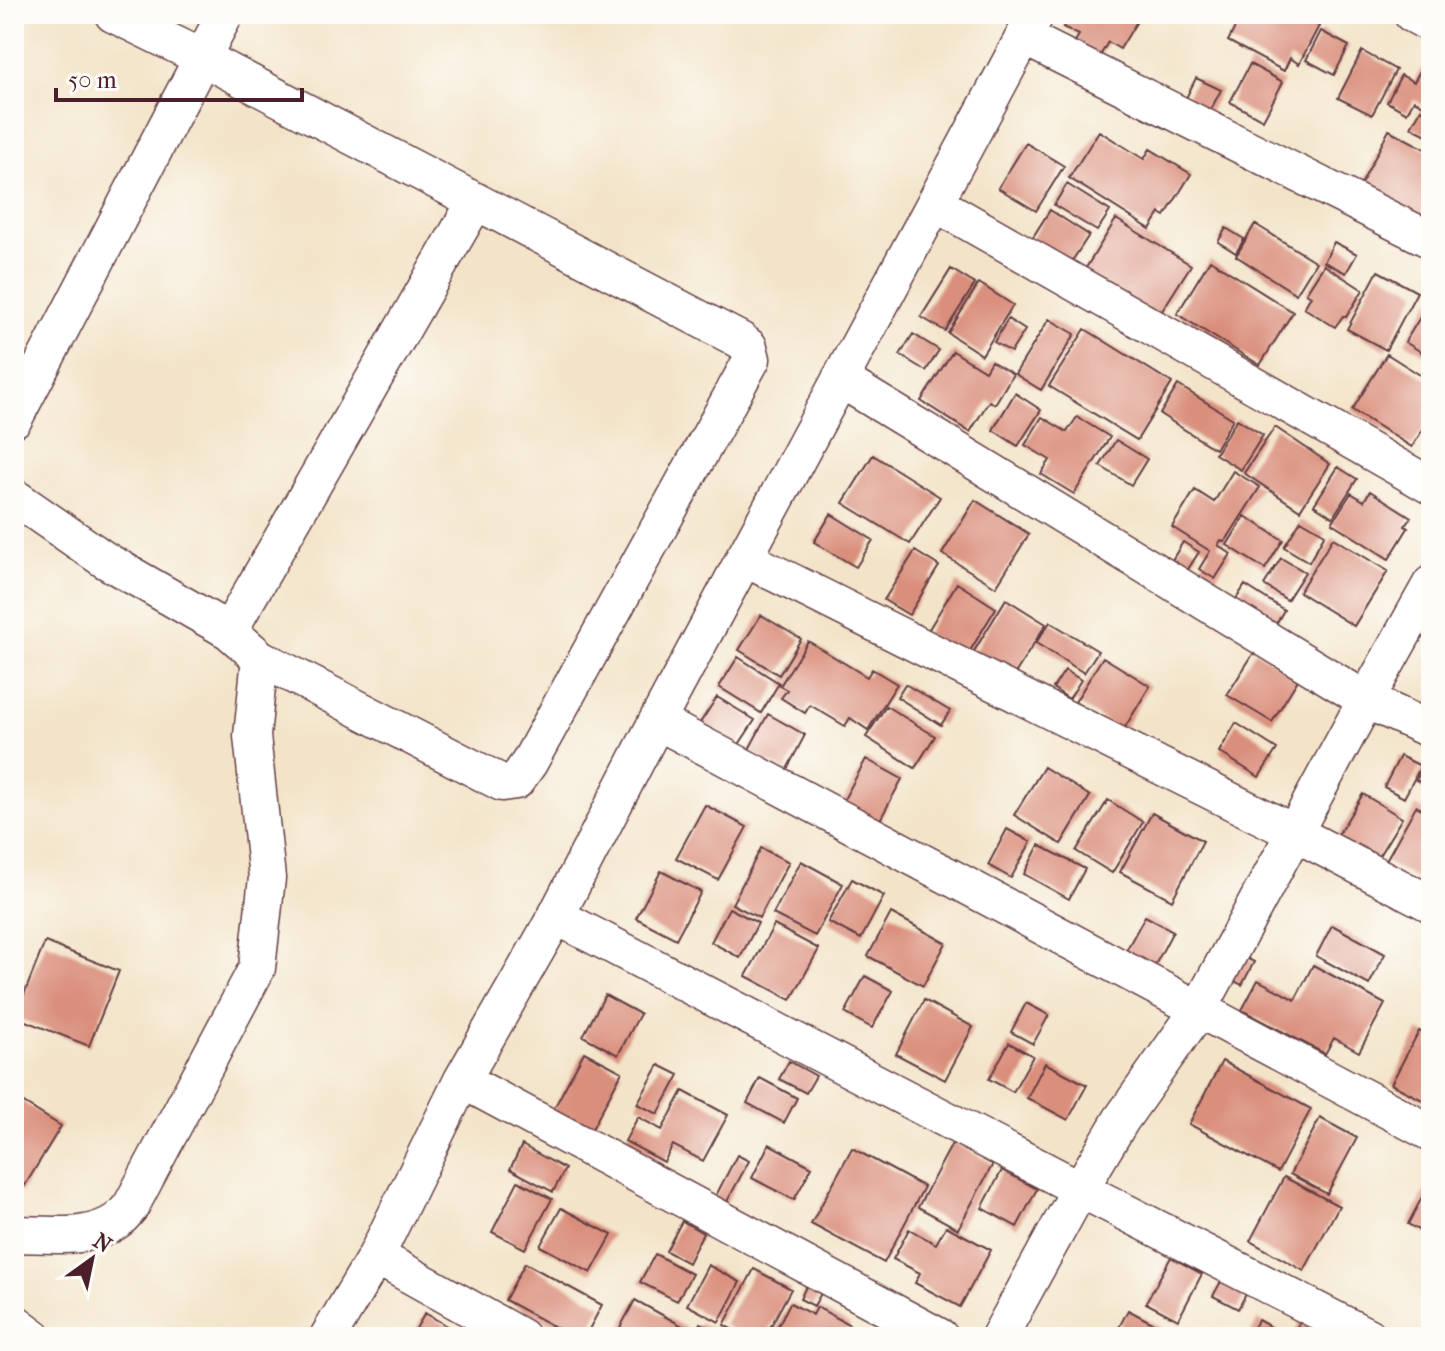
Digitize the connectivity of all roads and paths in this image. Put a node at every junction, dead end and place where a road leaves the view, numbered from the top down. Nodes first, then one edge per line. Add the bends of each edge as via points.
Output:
1 (113, 14) edge
2 (225, 14) edge
3 (1412, 14) edge
4 (1431, 24) edge
5 (1030, 26) edge
6 (203, 58) junction
7 (476, 201) junction
8 (935, 203) junction
9 (1431, 240) edge
10 (840, 379) junction
11 (14, 419) edge
12 (1431, 486) edge
13 (14, 497) edge
14 (744, 558) junction
15 (1431, 584) edge
16 (229, 631) junction
17 (260, 658) junction
18 (1366, 700) junction
19 (657, 721) junction
20 (1431, 730) edge
21 (1295, 833) junction
22 (1431, 904) edge
23 (556, 916) junction
24 (1198, 1011) junction
25 (462, 1080) junction
26 (1431, 1133) edge
27 (1080, 1189) junction
28 (14, 1234) edge
29 (376, 1256) junction
30 (14, 1322) edge
31 (34, 1337) edge
32 (328, 1337) edge
33 (521, 1337) edge
34 (940, 1337) edge
35 (999, 1337) edge
36 (1369, 1337) edge

1 - 6 street
2 - 6 street
3 - 4 street
5 - 8 street
5 - 9 street
6 - 7 street
6 - 11 street
7 - 16 street
7 - 17 street via 740,340 752,359 516,781 502,783
8 - 10 street
8 - 12 street
10 - 14 street
10 - 18 street
13 - 16 street via 105,560
14 - 19 street
14 - 21 street
15 - 18 street
16 - 17 street
17 - 28 street via 252,736 267,878 257,968 119,1220 82,1234
18 - 20 street
18 - 21 street
19 - 23 street
19 - 24 street
21 - 22 street
21 - 24 street
23 - 25 street
23 - 27 street
24 - 26 street
24 - 27 street
25 - 29 street
25 - 34 street
27 - 35 street
27 - 36 street
29 - 32 street
29 - 33 street
30 - 31 street

